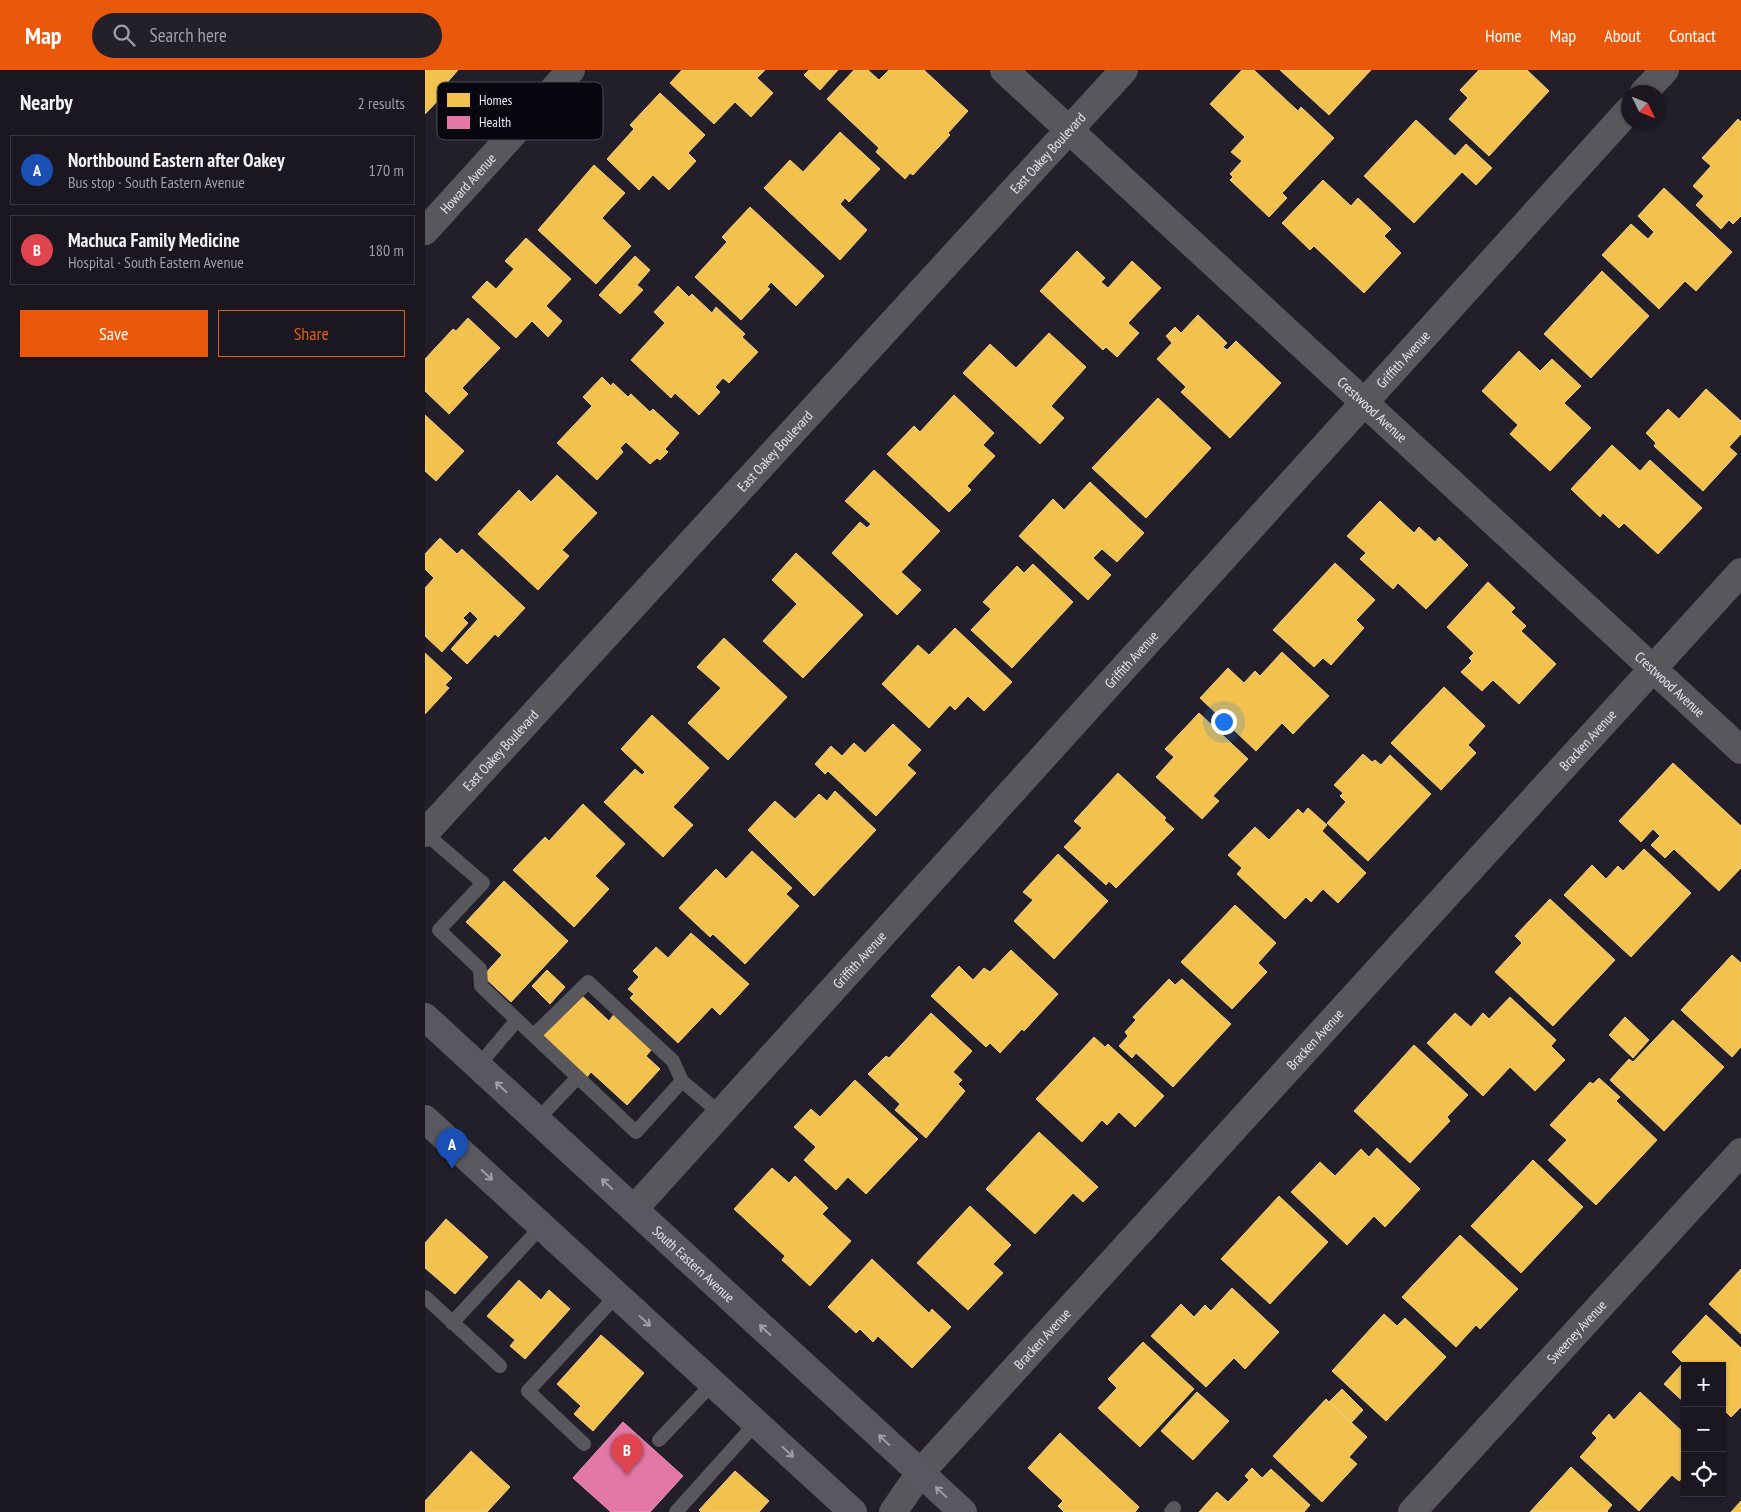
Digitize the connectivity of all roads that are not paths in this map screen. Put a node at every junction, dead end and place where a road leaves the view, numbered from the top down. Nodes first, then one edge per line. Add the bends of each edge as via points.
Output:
1 (571, 70) edge
2 (1004, 70) edge
3 (1124, 70) edge
4 (1665, 70) edge
5 (560, 82) edge
6 (1651, 85) edge
7 (1621, 119) edge
8 (1069, 130) junction
9 (508, 140) edge
10 (425, 231) edge
11 (1363, 402) junction
12 (1741, 572) edge
13 (1652, 668) junction
14 (1741, 750) edge
15 (425, 833) edge
16 (425, 1017) edge
17 (517, 1020) junction
18 (534, 1035) junction
19 (478, 1066) junction
20 (578, 1077) junction
21 (682, 1081) junction
22 (720, 1113) junction
23 (425, 1118) edge
24 (537, 1120) junction
25 (1741, 1152) edge
26 (634, 1209) junction
27 (542, 1226) junction
28 (617, 1295) junction
29 (425, 1297) edge
30 (452, 1322) junction
31 (500, 1366) dead end
32 (713, 1383) junction
33 (756, 1423) junction
34 (659, 1440) dead end
35 (584, 1444) dead end
36 (920, 1473) junction
37 (676, 1512) edge
38 (853, 1512) edge
39 (893, 1512) edge
40 (963, 1512) edge
41 (1412, 1512) edge

1 - 5 street, Howard Avenue
2 - 8 street, Crestwood Avenue
3 - 8 street, East Oakey Boulevard
4 - 6 street
7 - 11 street, Griffith Avenue
8 - 11 street, Crestwood Avenue
8 - 15 street, East Oakey Boulevard
9 - 10 street, Howard Avenue
11 - 13 street, Crestwood Avenue
11 - 22 street, Griffith Avenue
12 - 13 street, Bracken Avenue
13 - 14 street, Crestwood Avenue
13 - 36 street, Bracken Avenue
15 - 17 lane via 483,883 439,930 480,969 481,986
16 - 19 main road, South Eastern Avenue
17 - 18 lane
17 - 19 lane
18 - 20 lane
18 - 21 lane via 588,982 673,1061
24 -> 19 main road, South Eastern Avenue
20 - 21 lane via 636,1132
20 - 24 lane
21 - 22 lane
22 - 26 street, Griffith Avenue
23 -> 27 main road
26 -> 24 main road, South Eastern Avenue
25 - 41 street, Sweeney Avenue
36 -> 26 main road, South Eastern Avenue
27 - 28 main road
27 - 30 lane
28 -> 32 main road
28 - 35 lane via 528,1391
29 - 30 lane
30 - 31 lane
32 - 33 main road
32 - 34 lane
33 - 37 lane
33 -> 38 main road
36 - 39 street, Bracken Avenue
40 -> 36 main road, South Eastern Avenue

